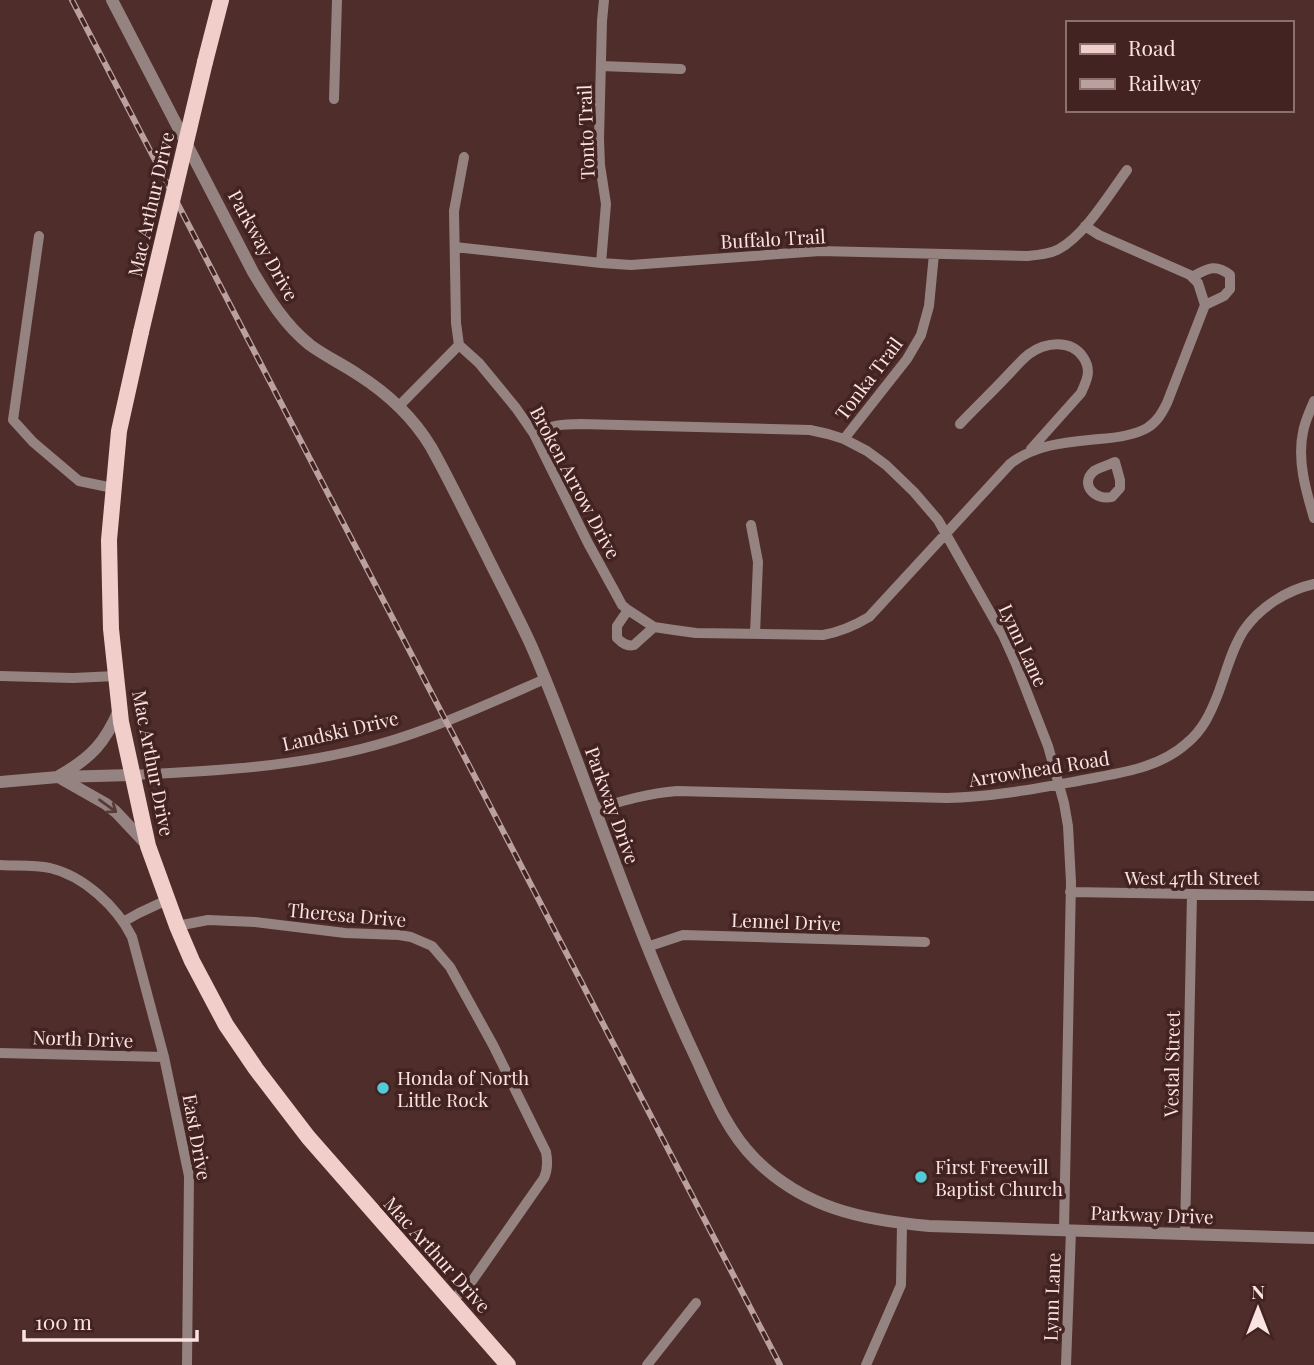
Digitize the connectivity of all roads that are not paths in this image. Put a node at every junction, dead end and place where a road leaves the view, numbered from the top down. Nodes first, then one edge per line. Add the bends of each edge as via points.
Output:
1 (112, 0) edge
2 (220, 0) edge
3 (337, 0) edge
4 (604, 0) edge
5 (601, 66) junction
6 (681, 69) dead end
7 (334, 99) dead end
8 (464, 157) dead end
9 (1127, 170) dead end
10 (1086, 226) junction
11 (39, 236) dead end
12 (454, 247) junction
13 (934, 254) junction
14 (601, 264) junction
15 (1192, 277) junction
16 (1205, 306) junction
17 (459, 345) junction
18 (1314, 401) edge
19 (399, 406) junction
20 (960, 424) dead end
21 (534, 434) junction
22 (1114, 438) junction
23 (844, 439) junction
24 (1029, 451) junction
25 (1115, 462) dead end
26 (113, 488) junction
27 (1314, 518) edge
28 (751, 525) dead end
29 (946, 534) junction
30 (1314, 584) edge
31 (628, 610) junction
32 (654, 627) junction
33 (755, 634) junction
34 (0, 676) edge
35 (116, 676) junction
36 (545, 679) junction
37 (120, 708) junction
38 (132, 775) junction
39 (58, 777) junction
40 (0, 782) edge
41 (1060, 785) junction
42 (595, 809) junction
43 (148, 846) junction
44 (0, 865) edge
45 (1070, 892) junction
46 (1192, 894) junction
47 (1314, 896) edge
48 (167, 900) junction
49 (123, 922) junction
50 (177, 926) junction
51 (925, 942) dead end
52 (647, 947) junction
53 (0, 1053) edge
54 (164, 1057) junction
55 (902, 1224) junction
56 (1067, 1230) junction
57 (1185, 1234) junction
58 (1314, 1238) edge
59 (452, 1301) junction
60 (696, 1303) dead end
61 (187, 1365) edge
62 (508, 1365) edge
63 (647, 1365) edge
64 (866, 1365) edge
65 (1066, 1365) edge

1 - 19 street, Parkway Drive via 276,310 311,346
2 - 26 main road, Mac Arthur Drive, bridge via 119,431
3 - 7 street
4 - 5 street, Tonto Trail
5 - 6 street
5 - 14 street, Tonto Trail via 599,152 606,204
8 - 12 street via 454,211
9 - 10 street, Buffalo Trail
10 - 13 street, Buffalo Trail via 1058,250 1040,255
10 - 15 street
11 - 26 street via 13,420 79,481
12 - 14 street, Buffalo Trail
12 - 17 street
13 - 14 street, Buffalo Trail via 820,251 653,265
13 - 23 street, Tonka Trail via 921,335
15 - 16 street
15 - 16 street via 1210,268 1230,275 1228,292
16 - 22 street via 1162,414 1139,432
17 - 19 street
17 - 21 street, Broken Arrow Drive via 480,363
18 - 27 street via 1303,429 1301,454
19 - 36 street, Parkway Drive via 429,445 456,493
20 - 24 street, Broken Arrow Drive via 1029,354 1048,345 1070,346 1087,363 1087,382
21 - 23 street, Lynn Lane via 544,428 580,424 792,429
21 - 31 street, Broken Arrow Drive via 588,543
22 - 24 street
22 - 25 street
23 - 29 street, Lynn Lane via 886,465
24 - 29 street, Broken Arrow Drive via 1010,464
26 - 35 main road, Mac Arthur Drive via 109,540
28 - 33 street via 758,562
29 - 33 street, Broken Arrow Drive via 869,617 856,625 822,635
29 - 41 street, Lynn Lane via 1003,635
30 - 41 street, Arrowhead Road via 1275,600 1244,630 1210,714 1180,749 1141,768
31 - 32 street, Broken Arrow Drive
31 - 32 street via 617,626 621,642 634,645
32 - 33 street, Broken Arrow Drive
34 - 35 street
35 - 37 main road, Mac Arthur Drive
36 - 38 street, Landski Drive via 408,735 344,754
36 - 42 street, Parkway Drive
37 - 38 main road, Mac Arthur Drive
37 - 39 street via 96,751
38 - 39 street
38 - 43 main road, Mac Arthur Drive
39 - 40 street
39 -> 43 street via 106,804
41 - 42 street, Arrowhead Road via 947,798 677,791
41 - 45 street, Lynn Lane via 1068,826
42 - 52 street, Parkway Drive
43 - 48 main road, Mac Arthur Drive
44 - 49 street, East Drive via 61,872 84,884
45 - 46 street, West 47th Street
45 - 56 street, Lynn Lane
46 - 47 street, West 47th Street
46 - 57 street, Vestal Street
48 - 49 street
48 - 50 main road, Mac Arthur Drive
49 - 54 street, East Drive via 137,952
50 - 59 main road, Mac Arthur Drive via 226,1025 260,1076
50 - 59 street, Theresa Drive via 223,920 411,937 432,946 450,967 548,1160 544,1178 472,1281
51 - 52 street, Lennel Drive via 683,935
52 - 55 street, Parkway Drive via 716,1101 755,1159 776,1178 821,1205
53 - 54 street, North Drive
54 - 61 street, East Drive via 189,1176
55 - 56 street, Parkway Drive
55 - 64 street via 901,1285
56 - 57 street, Parkway Drive
56 - 65 street, Lynn Lane
57 - 58 street, Parkway Drive
59 - 62 main road, Mac Arthur Drive
60 - 63 street

